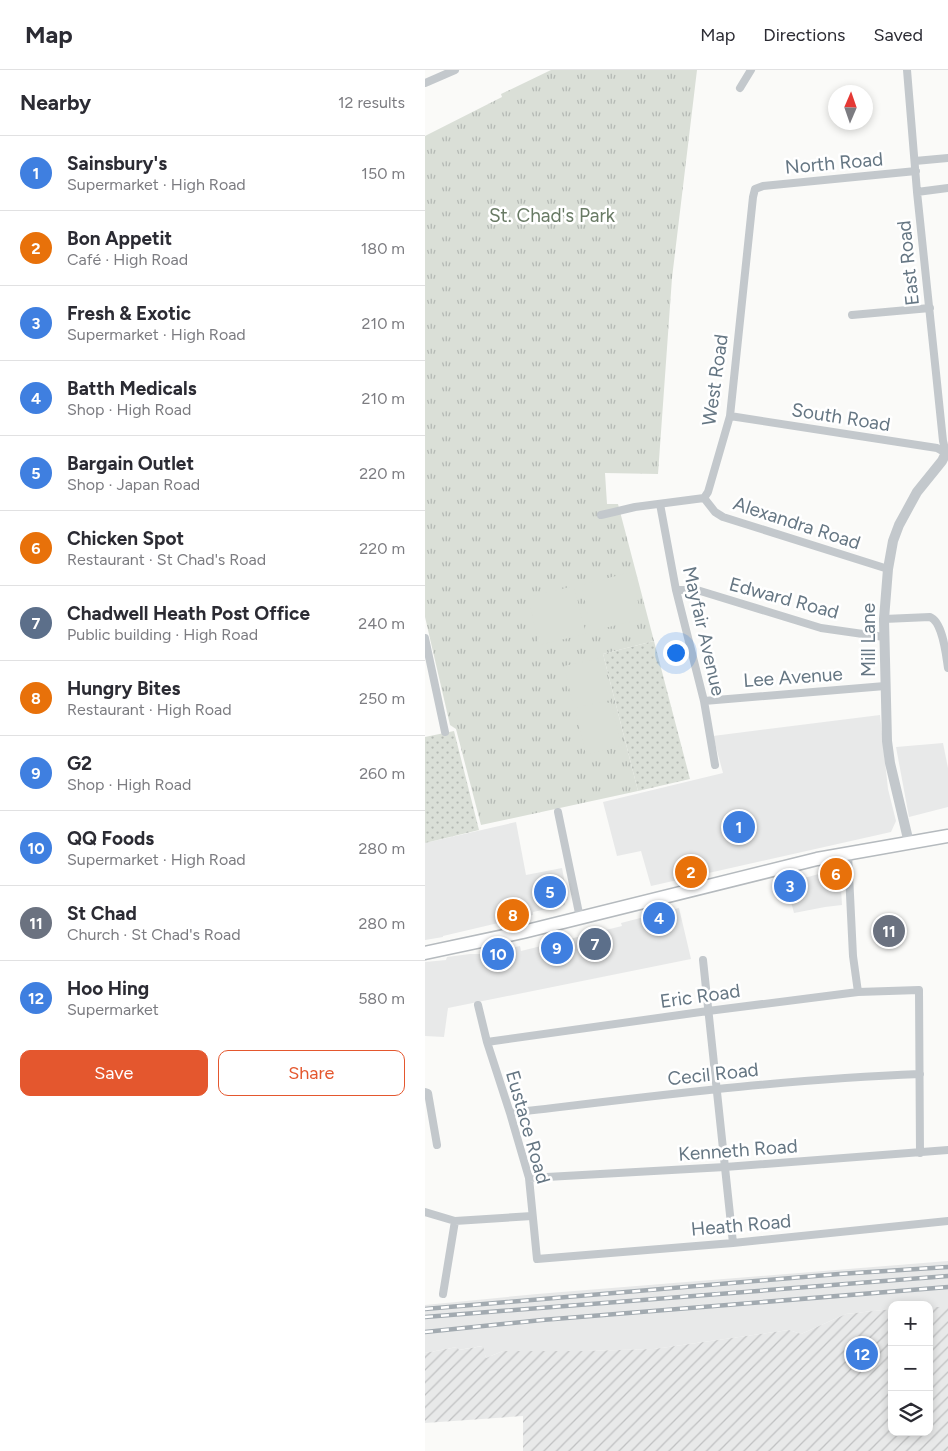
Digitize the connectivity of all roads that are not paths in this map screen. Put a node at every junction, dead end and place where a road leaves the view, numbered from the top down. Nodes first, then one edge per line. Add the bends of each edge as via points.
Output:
1 (455, 70) edge
2 (751, 70) edge
3 (907, 70) edge
4 (444, 73) edge
5 (425, 83) edge
6 (740, 88) dead end
7 (948, 158) edge
8 (915, 160) junction
9 (916, 172) junction
10 (948, 188) edge
11 (755, 189) joint
12 (917, 192) junction
13 (930, 308) junction
14 (852, 315) dead end
15 (730, 416) junction
16 (947, 452) edge
17 (704, 498) junction
18 (660, 504) junction
19 (601, 515) dead end
20 (888, 569) junction
21 (677, 590) junction
22 (884, 619) junction
23 (884, 637) junction
24 (425, 638) edge
25 (948, 668) edge
26 (885, 686) junction
27 (704, 700) junction
28 (445, 732) dead end
29 (715, 765) dead end
30 (559, 812) dead end
31 (948, 836) edge
32 (909, 843) junction
33 (848, 854) junction
34 (579, 918) junction
35 (425, 953) edge
36 (703, 960) dead end
37 (858, 992) junction
38 (478, 1005) dead end
39 (709, 1011) junction
40 (487, 1042) junction
41 (919, 1074) junction
42 (717, 1089) junction
43 (425, 1092) edge
44 (510, 1113) junction
45 (437, 1145) dead end
46 (948, 1150) edge
47 (920, 1153) junction
48 (725, 1167) junction
49 (529, 1178) junction
50 (425, 1212) edge
51 (533, 1216) junction
52 (948, 1221) edge
53 (455, 1222) junction
54 (733, 1243) junction
55 (537, 1259) joint
56 (443, 1294) dead end

1 - 4 street
2 - 6 street
3 - 8 street, East Road
4 - 5 street
7 - 8 street
8 - 9 street, East Road
9 - 11 street, North Road
9 - 12 street, East Road
10 - 12 street
11 - 15 street, West Road
12 - 13 street, East Road
13 - 14 street
13 - 16 street, East Road via 941,425
15 - 16 street, South Road
15 - 17 street, West Road
16 - 20 street, Mill Lane via 917,492 899,525
17 - 18 street
17 - 20 street, Alexandra Road via 723,517
18 - 19 street
18 - 21 street, Mayfair Avenue
20 - 22 street, Mill Lane
21 - 23 street, Edward Road via 697,590 821,628
21 - 27 street, Mayfair Avenue
22 - 23 street, Mill Lane
22 - 25 street via 934,619
23 - 26 street, Mill Lane
24 - 28 street
26 - 27 street, Lee Avenue
26 - 32 street, Mill Lane via 890,763
27 - 29 street, Mayfair Avenue
30 - 34 street
31 - 32 main road
32 - 33 main road
33 - 34 main road
33 - 37 street
34 - 35 main road
36 - 39 street
37 - 39 street, Eric Road
37 - 41 street, Eric Road via 919,990
38 - 40 street, Eustace Road
39 - 40 street, Eric Road
39 - 42 street
40 - 44 street, Eustace Road
41 - 42 street, Cecil Road
41 - 47 street
42 - 44 street, Cecil Road
42 - 48 street
43 - 45 street via 429,1093
44 - 49 street, Eustace Road
46 - 47 street, Kenneth Road
47 - 48 street, Kenneth Road
48 - 49 street, Kenneth Road
48 - 54 street
49 - 51 street, Eustace Road
50 - 53 street
51 - 53 street
51 - 55 street, Eustace Road
52 - 54 street, Heath Road
53 - 56 street
54 - 55 street, Heath Road

